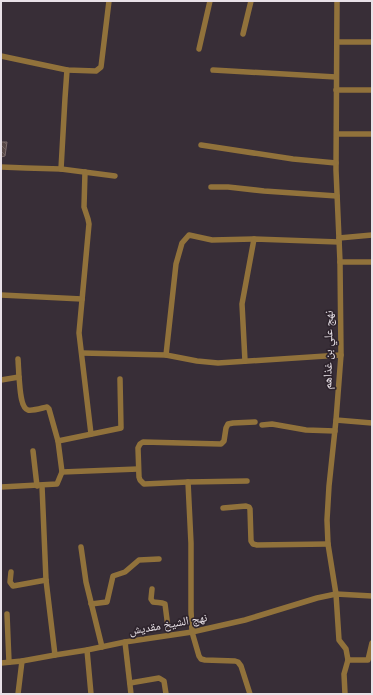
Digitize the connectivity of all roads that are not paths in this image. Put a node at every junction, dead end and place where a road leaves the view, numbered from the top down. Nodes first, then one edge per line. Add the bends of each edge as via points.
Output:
1 (109, 1) edge
2 (210, 1) edge
3 (251, 1) edge
4 (337, 1) edge
5 (243, 34) dead end
6 (337, 42) junction
7 (372, 42) edge
8 (199, 49) dead end
9 (1, 56) edge
10 (67, 70) junction
11 (213, 70) dead end
12 (336, 77) junction
13 (336, 90) junction
14 (372, 90) edge
15 (337, 134) junction
16 (372, 134) edge
17 (201, 145) dead end
18 (336, 163) junction
19 (1, 167) edge
20 (61, 169) junction
21 (85, 172) junction
22 (115, 176) dead end
23 (211, 187) dead end
24 (337, 196) junction
25 (372, 235) edge
26 (254, 239) junction
27 (339, 240) junction
28 (340, 262) junction
29 (372, 262) edge
30 (1, 295) edge
31 (82, 299) junction
32 (82, 353) junction
33 (166, 355) junction
34 (341, 355) junction
35 (18, 359) dead end
36 (245, 361) junction
37 (19, 377) junction
38 (120, 379) dead end
39 (1, 380) edge
40 (336, 420) junction
41 (255, 422) dead end
42 (372, 423) edge
43 (262, 425) dead end
44 (335, 431) junction
45 (91, 434) junction
46 (58, 441) junction
47 (33, 451) dead end
48 (138, 469) junction
49 (62, 472) junction
50 (247, 481) dead end
51 (188, 482) junction
52 (40, 486) junction
53 (1, 487) edge
54 (223, 508) dead end
55 (328, 544) junction
56 (81, 547) dead end
57 (159, 559) dead end
58 (11, 572) dead end
59 (46, 580) junction
60 (152, 589) dead end
61 (336, 594) junction
62 (372, 596) edge
63 (91, 604) junction
64 (7, 614) dead end
65 (192, 632) junction
66 (169, 636) junction
67 (125, 642) junction
68 (372, 643) edge
69 (102, 647) junction
70 (87, 650) junction
71 (55, 655) junction
72 (348, 660) junction
73 (22, 661) junction
74 (9, 662) junction
75 (1, 663) edge
76 (130, 683) junction
77 (18, 694) edge
78 (91, 694) edge
79 (131, 694) edge
80 (166, 694) edge
81 (250, 694) edge
82 (345, 694) edge

1 - 10 street via 101,67 96,72
2 - 8 street
3 - 5 street
4 - 6 street, نهج علي بن غذاهم
6 - 7 street
6 - 12 street, نهج علي بن غذاهم
9 - 10 street
10 - 20 street
11 - 12 street
12 - 13 street, نهج علي بن غذاهم
13 - 14 street
13 - 15 street, نهج علي بن غذاهم
15 - 16 street
15 - 18 street, نهج علي بن غذاهم
17 - 18 street
18 - 24 street, نهج علي بن غذاهم
19 - 20 street
20 - 21 street
21 - 22 street
21 - 31 street via 84,207 89,224
23 - 24 street
24 - 27 street, نهج علي بن غذاهم
25 - 27 street
26 - 27 street
26 - 33 street via 212,240 189,235 182,244 176,264
26 - 36 street via 242,304
27 - 28 street, نهج علي بن غذاهم
28 - 29 street
28 - 34 street, نهج علي بن غذاهم
30 - 31 street
31 - 32 street via 79,333
32 - 33 street
32 - 45 street
33 - 36 street via 218,363
34 - 36 street
34 - 40 street, نهج علي بن غذاهم
35 - 37 street
37 - 39 street
37 - 46 street via 25,408 49,409
38 - 45 street via 121,428
40 - 42 street
40 - 44 street, نهج علي بن غذاهم
41 - 48 street via 228,424 221,444 144,442 138,448
43 - 44 street
44 - 55 street, نهج علي بن غذاهم via 329,486
45 - 46 street
46 - 49 street
47 - 52 street
48 - 49 street
48 - 51 street via 140,480 144,484
49 - 52 street via 57,484
50 - 51 street
51 - 65 street
52 - 53 street
52 - 59 street
54 - 55 street via 249,507 253,544
55 - 61 street, نهج علي بن غذاهم
56 - 63 street
57 - 63 street via 139,560 125,572 113,576 107,602
58 - 59 street via 10,582 13,586
59 - 71 street
60 - 66 street via 153,602 165,604
61 - 62 street, نهج الشيخ مقديش
61 - 65 street, نهج الشيخ مقديش via 246,620
61 - 72 street, نهج علي بن غذاهم via 339,640 346,649
63 - 69 street
64 - 74 street
65 - 66 street, نهج الشيخ مقديش
65 - 81 street via 201,659 238,662
66 - 67 street, نهج الشيخ مقديش
67 - 69 street, نهج الشيخ مقديش
67 - 76 street
68 - 72 street via 368,660
69 - 70 street, نهج الشيخ مقديش
70 - 71 street, نهج الشيخ مقديش
70 - 78 street
71 - 73 street, نهج الشيخ مقديش
72 - 82 street via 344,674
73 - 74 street, نهج الشيخ مقديش
73 - 77 street
74 - 75 street, نهج الشيخ مقديش
76 - 79 street
76 - 80 street via 159,678 164,681

